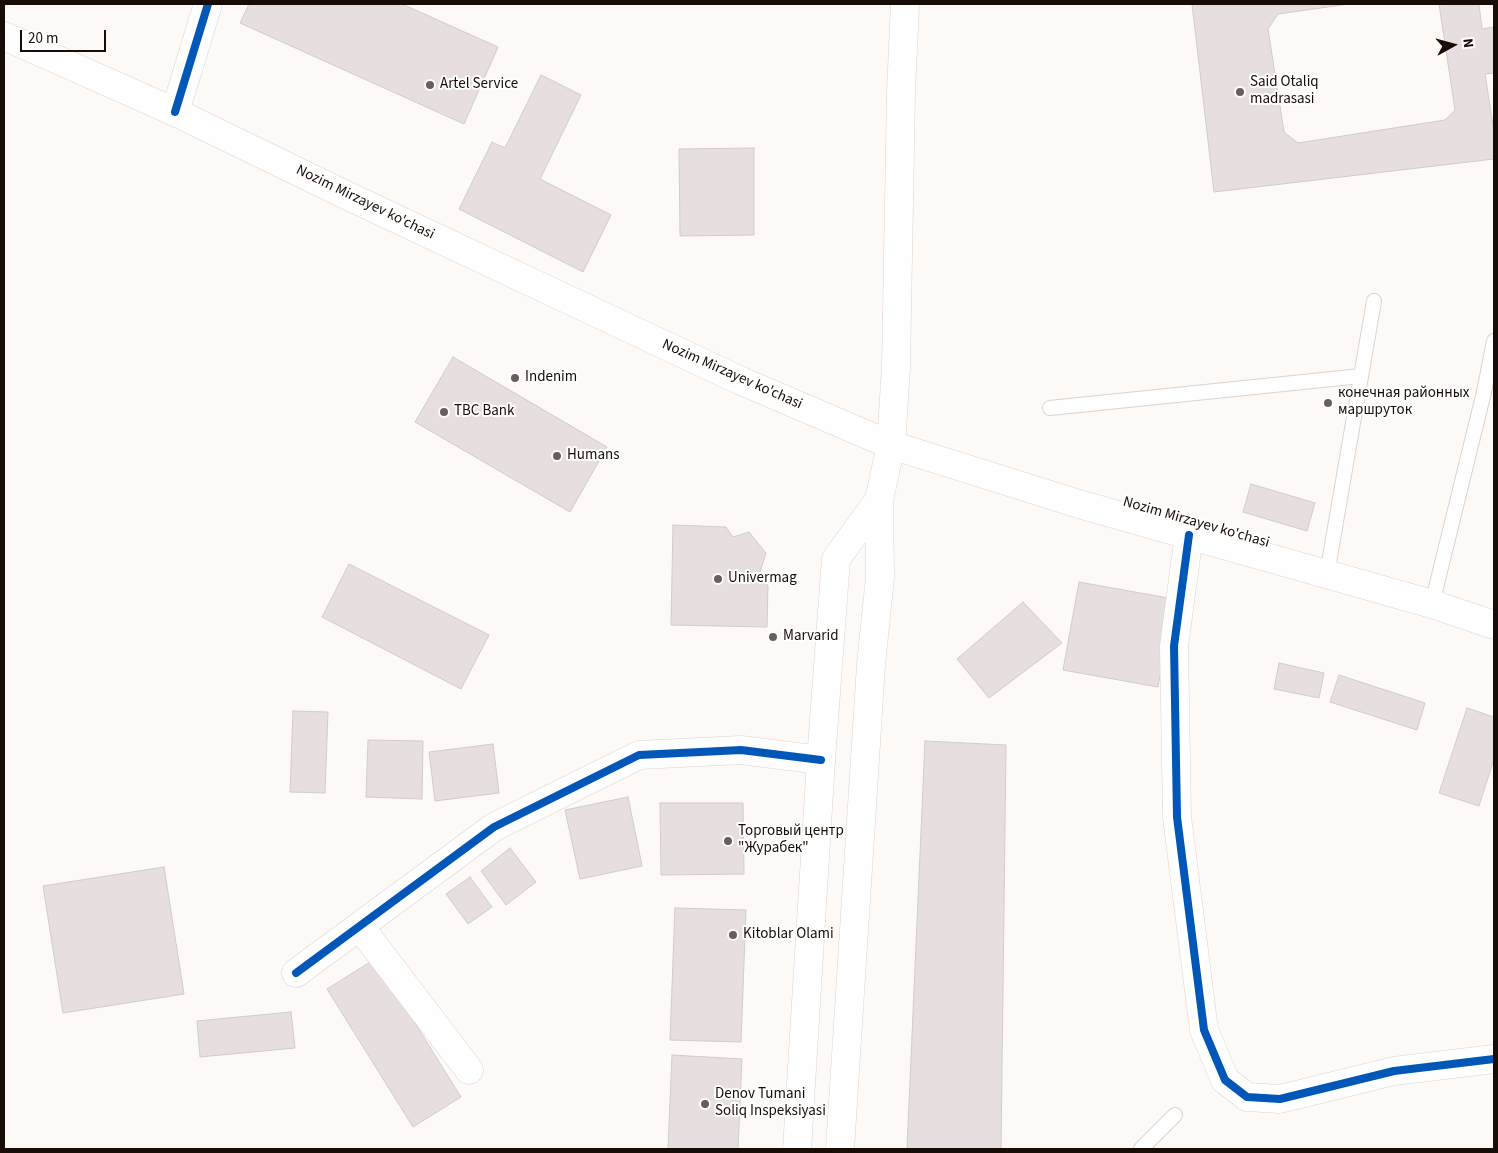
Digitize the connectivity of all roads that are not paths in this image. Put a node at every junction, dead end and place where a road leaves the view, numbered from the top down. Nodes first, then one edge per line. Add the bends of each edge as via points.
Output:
1 (208, 4) edge
2 (905, 4) edge
3 (4, 36) edge
4 (175, 112) junction
5 (1374, 301) dead end
6 (1494, 341) edge
7 (1361, 376) junction
8 (1050, 408) dead end
9 (891, 445) junction
10 (879, 500) junction
11 (1189, 535) junction
12 (1327, 574) junction
13 (1432, 604) junction
14 (1494, 625) edge
15 (821, 760) junction
16 (360, 927) junction
17 (296, 973) dead end
18 (1494, 1059) edge
19 (469, 1070) dead end
20 (801, 1097) junction
21 (844, 1100) junction
22 (1175, 1115) dead end
23 (798, 1149) edge
24 (840, 1149) edge
25 (1141, 1149) edge

1 - 4 main road
2 - 9 main road via 896,367
3 - 4 main road, Nozim Mirzayev ko'chasi
4 - 9 main road, Nozim Mirzayev ko'chasi via 730,376
5 - 7 lane
6 - 13 lane
7 - 8 lane
7 - 12 lane
9 - 10 main road
9 - 11 main road, Nozim Mirzayev ko'chasi
10 - 15 main road via 836,559
10 - 21 main road via 880,577 871,665
11 - 12 main road, Nozim Mirzayev ko'chasi
11 - 18 main road via 1174,646 1177,816 1204,1030 1225,1080 1247,1097 1280,1100 1394,1071
12 - 13 main road, Nozim Mirzayev ko'chasi
13 - 14 main road, Nozim Mirzayev ko'chasi
15 - 16 main road via 741,750 639,755 494,827
15 - 20 main road
16 - 17 main road
16 - 19 main road
20 - 21 main road
20 - 23 main road
21 - 24 main road
22 - 25 lane

